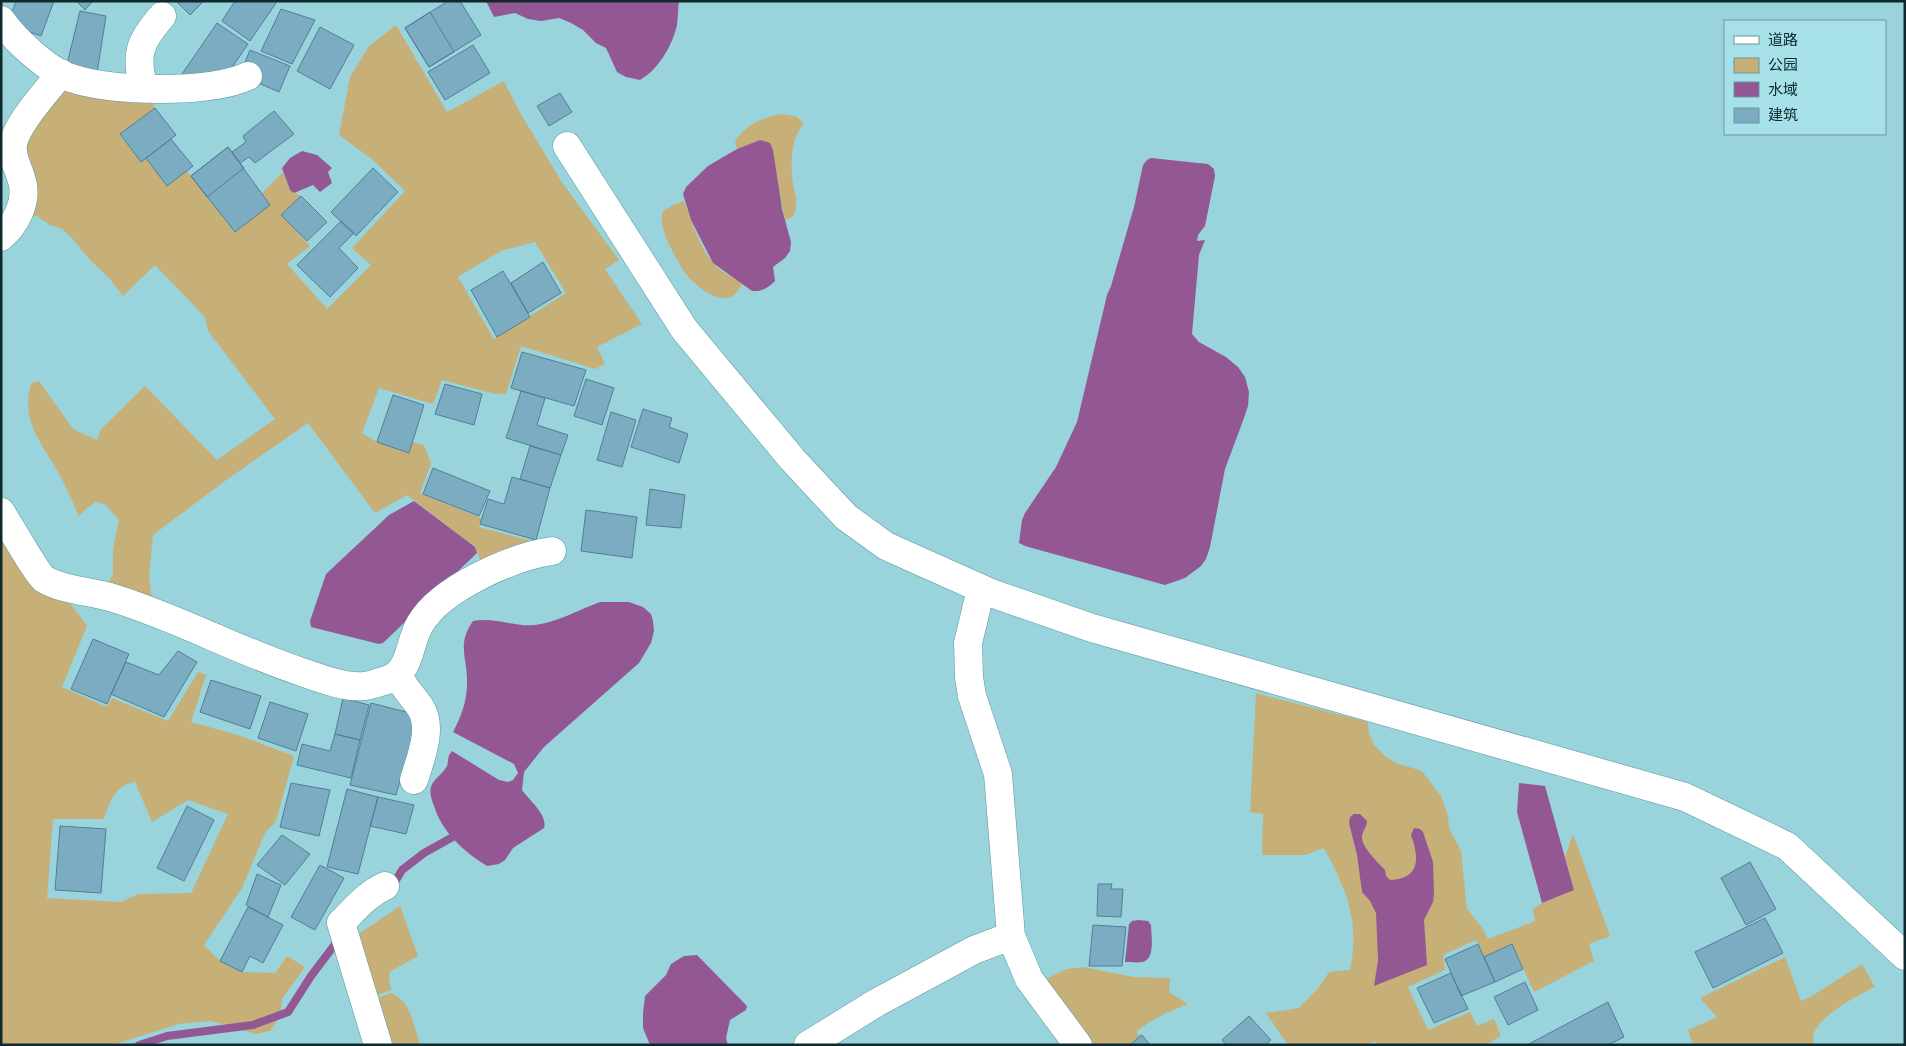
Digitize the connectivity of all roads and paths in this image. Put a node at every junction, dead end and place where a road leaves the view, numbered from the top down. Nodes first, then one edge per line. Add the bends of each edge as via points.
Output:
1 (162, 16) dead end
2 (1, 20) edge
3 (61, 73) junction
4 (248, 76) dead end
5 (144, 88) junction
6 (567, 146) dead end
7 (1, 237) edge
8 (1, 512) edge
9 (552, 551) dead end
10 (981, 589) junction
11 (398, 674) junction
12 (414, 780) dead end
13 (385, 886) dead end
14 (1011, 936) junction
15 (1905, 956) edge
16 (378, 1045) edge
17 (808, 1045) edge
18 (1078, 1045) edge

1 - 5 street via 143,38 140,48
2 - 3 street via 19,42
3 - 5 street via 94,84
3 - 7 street via 22,125 13,144 14,160 23,184 21,206 16,219
4 - 5 street via 209,87
6 - 10 street via 684,329 799,467 846,517 886,546
8 - 11 street via 43,578 113,598 316,677 364,686
9 - 11 street via 536,553 486,573 443,600 419,625 407,663
10 - 14 street via 968,644 969,677 972,696 998,774
10 - 15 street via 1092,628 1685,797 1788,846
11 - 12 street via 425,717 426,735
13 - 16 street via 364,899 341,923
14 - 17 street via 974,950
14 - 18 street via 1029,979

